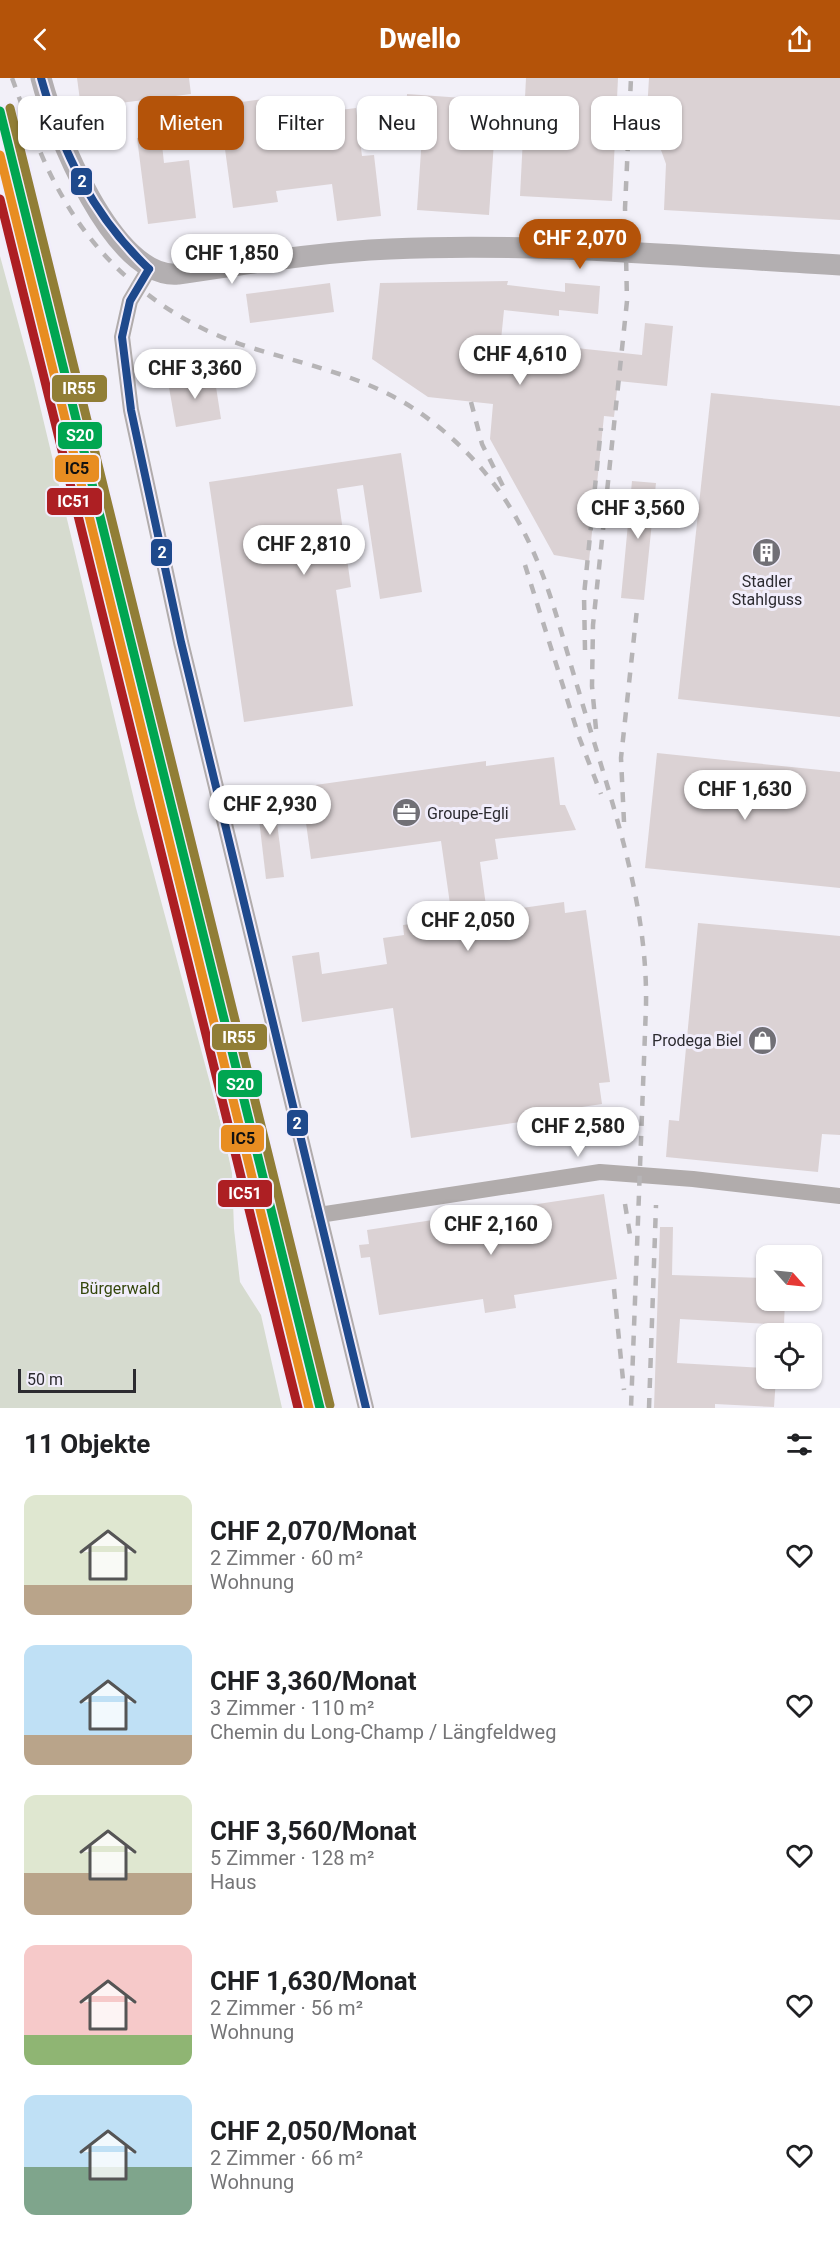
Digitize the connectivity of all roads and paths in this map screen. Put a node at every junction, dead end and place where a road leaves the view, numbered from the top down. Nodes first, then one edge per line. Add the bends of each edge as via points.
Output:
1 (41, 78) edge
2 (840, 265) edge
3 (149, 269) junction
4 (840, 1196) edge
5 (319, 1215) junction
6 (366, 1408) edge

1 - 3 main road via 75,171 116,236
2 - 3 main road via 545,248 457,247 320,254 170,275
3 - 5 street via 130,301 122,337 129,399 181,642
4 - 5 street via 600,1172
5 - 6 street

